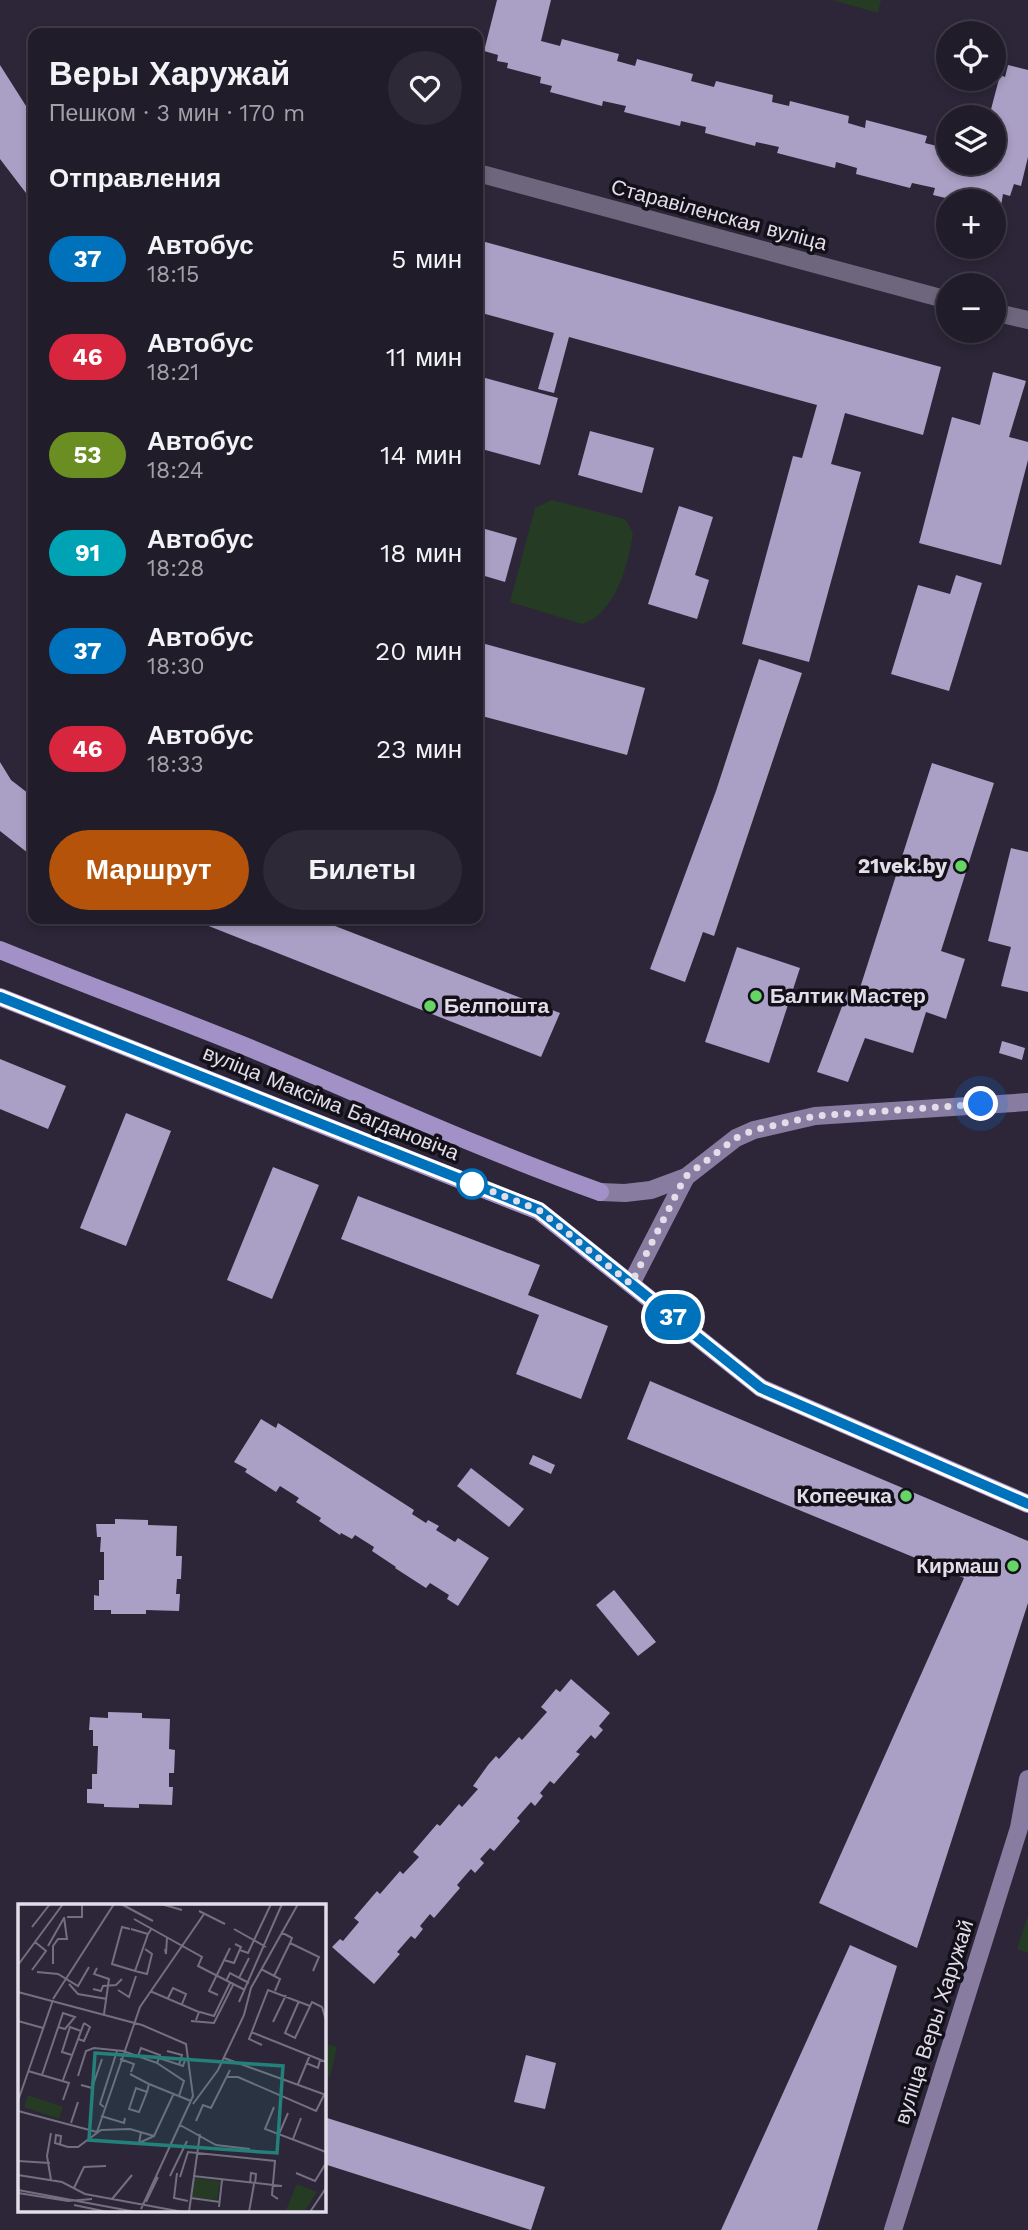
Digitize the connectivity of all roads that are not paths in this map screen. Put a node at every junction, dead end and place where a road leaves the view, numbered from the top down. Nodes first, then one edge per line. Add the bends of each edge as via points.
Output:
1 (483, 174) edge
2 (936, 297) edge
3 (1006, 315) edge
4 (1028, 320) edge
5 (0, 950) edge
6 (0, 997) edge
7 (1028, 1102) edge
8 (685, 1177) junction
9 (631, 1284) junction
10 (1028, 1504) edge
11 (1028, 1779) edge
12 (1028, 1808) edge
13 (1019, 1828) junction
14 (893, 2230) edge

1 - 2 street, Старавіленская вуліца
3 - 4 street
5 - 8 main road, вуліца Максіма Багдановіча via 600,1192 651,1190
6 - 9 main road, вуліца Максіма Багдановіча via 539,1210
7 - 8 main road via 815,1116 736,1138
8 - 9 main road
9 - 10 main road, вуліца Максіма Багдановіча via 761,1388
11 - 13 main road, вуліца Веры Харужай
12 - 13 main road, вуліца Веры Харужай
13 - 14 main road, вуліца Веры Харужай

